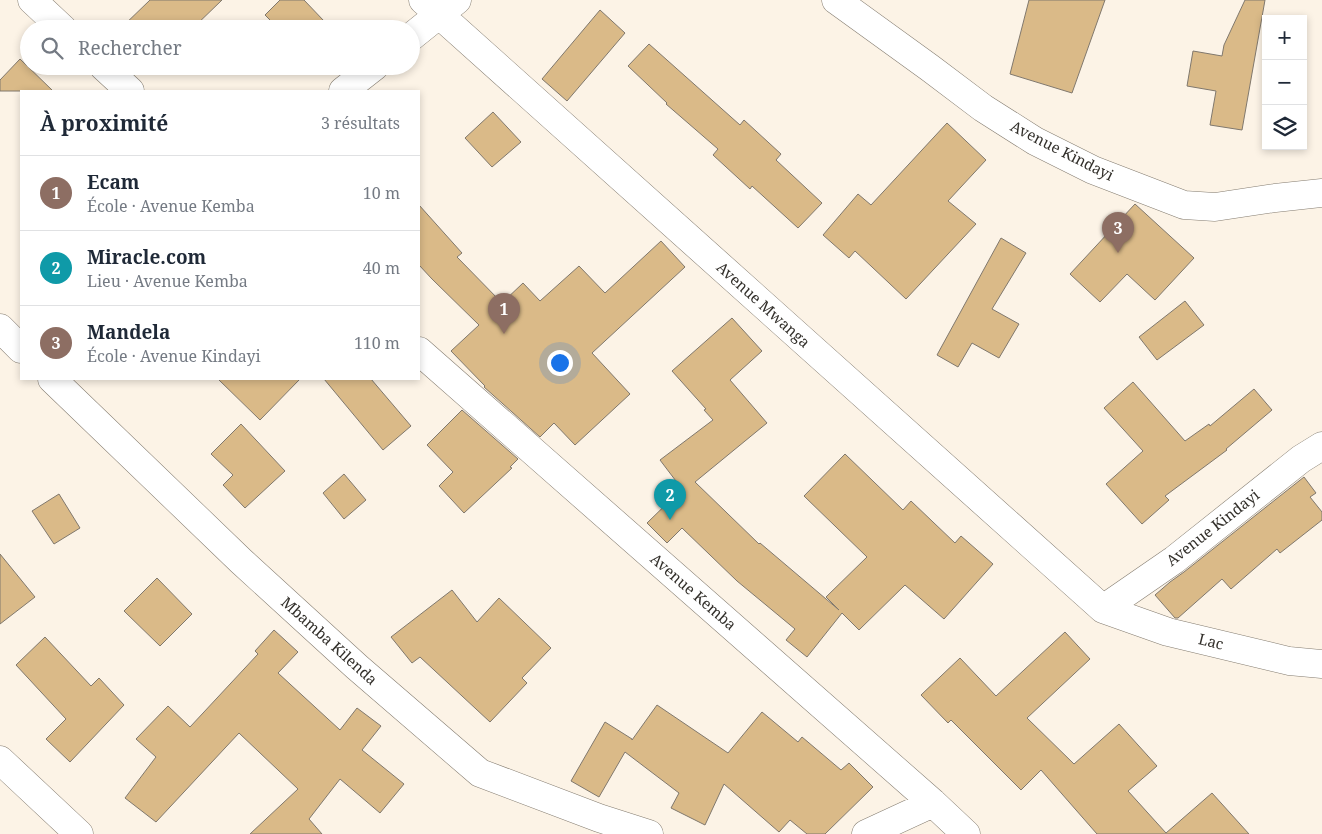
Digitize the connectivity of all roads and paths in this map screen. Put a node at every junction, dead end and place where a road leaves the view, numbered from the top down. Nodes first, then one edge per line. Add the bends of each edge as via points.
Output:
1 (32, 0) edge
2 (836, 0) edge
3 (439, 5) edge
4 (53, 20) edge
5 (420, 27) edge
6 (113, 75) edge
7 (363, 75) edge
8 (129, 90) edge
9 (344, 90) edge
10 (1322, 193) edge
11 (420, 352) edge
12 (53, 380) edge
13 (1322, 446) edge
14 (1103, 609) junction
15 (1322, 664) edge
16 (0, 760) edge
17 (933, 803) junction
18 (79, 834) edge
19 (649, 834) edge
20 (866, 834) edge
21 (966, 834) edge

1 - 4 street
2 - 10 street, Avenue Kindayi via 983,108 1035,141 1093,170 1184,205 1216,207
3 - 5 street
3 - 14 street, Avenue Mwanga
6 - 8 street
7 - 9 street
11 - 17 street, Avenue Kemba
12 - 19 street, Mbamba Kilenda via 241,561 480,773
13 - 14 street, Avenue Kindayi via 1300,459 1174,560
14 - 15 street, Lac via 1168,632 1289,661
16 - 18 street
17 - 20 street
17 - 21 street, Avenue Kemba

